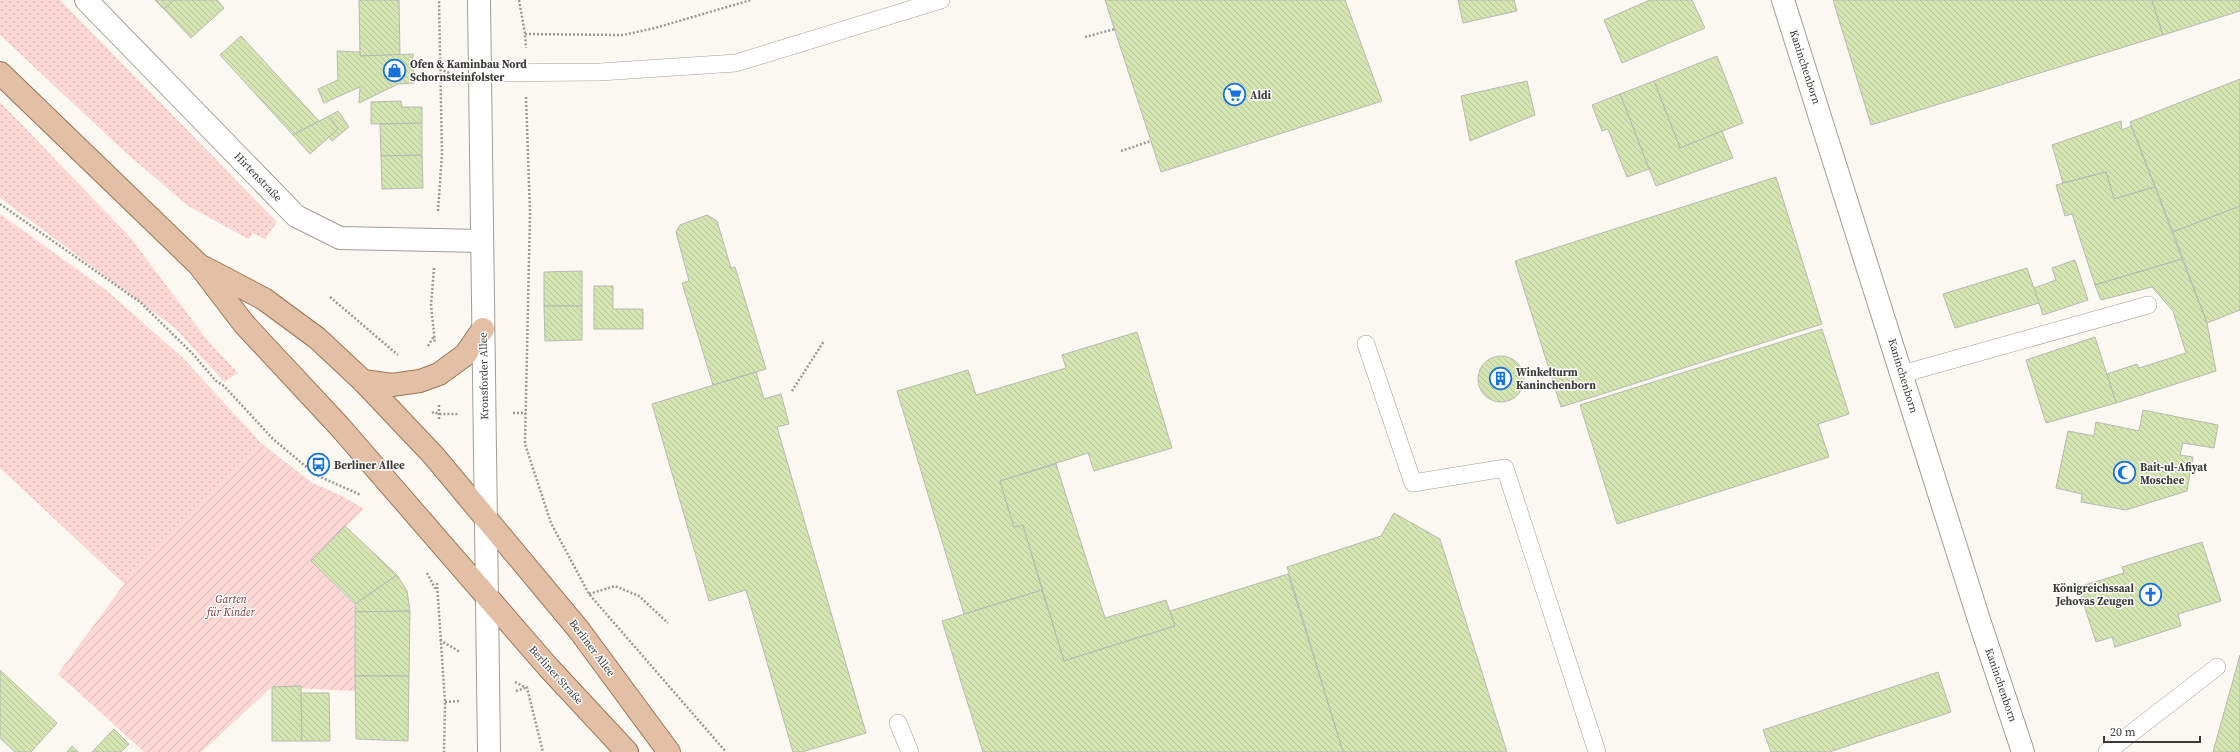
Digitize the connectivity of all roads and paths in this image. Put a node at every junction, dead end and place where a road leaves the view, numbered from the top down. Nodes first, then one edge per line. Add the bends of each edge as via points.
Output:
1 (86, 0) edge
2 (439, 0) edge
3 (479, 0) edge
4 (519, 0) edge
5 (751, 0) edge
6 (941, 0) edge
7 (1783, 0) edge
8 (1115, 29) dead end
9 (525, 34) junction
10 (1085, 37) dead end
11 (0, 73) edge
12 (480, 73) junction
13 (526, 73) junction
14 (1151, 141) dead end
15 (1121, 151) dead end
16 (0, 204) edge
17 (436, 241) junction
18 (482, 241) junction
19 (199, 265) junction
20 (330, 297) dead end
21 (2148, 305) dead end
22 (483, 329) junction
23 (434, 336) junction
24 (824, 341) dead end
25 (1366, 344) dead end
26 (427, 348) dead end
27 (403, 357) dead end
28 (439, 374) junction
29 (1902, 374) junction
30 (363, 381) junction
31 (792, 391) dead end
32 (439, 414) dead end
33 (348, 489) dead end
34 (486, 520) junction
35 (437, 592) dead end
36 (589, 594) junction
37 (487, 597) junction
38 (668, 623) dead end
39 (2217, 667) dead end
40 (527, 688) dead end
41 (898, 723) dead end
42 (444, 752) edge
43 (489, 752) edge
44 (543, 752) edge
45 (627, 752) edge
46 (670, 752) edge
47 (726, 752) edge
48 (910, 752) edge
49 (1597, 752) edge
50 (2023, 752) edge
51 (2107, 752) edge

1 - 17 street, Hirtenstraße via 296,216 340,238
2 - 17 path via 442,154
3 - 12 street, Kronsforder Allee
4 - 9 path
5 - 9 path via 623,35
6 - 13 lane via 736,63 608,72
7 - 29 street, Kaninchenborn
8 - 10 path
9 - 13 path
11 - 19 main road
12 - 13 lane
12 - 18 street, Kronsforder Allee
13 - 36 path via 530,212 525,444 551,523
14 - 15 path
16 - 33 path via 140,302 273,439 316,474
17 - 18 street, Hirtenstraße
17 - 23 path via 431,305
18 - 22 street, Kronsforder Allee
19 - 30 main road, Berliner Allee via 264,299 317,338
19 - 37 main road via 244,324 340,427
20 - 27 path via 397,355
21 - 29 lane
22 - 28 main road via 465,355
22 - 34 street, Kronsforder Allee
23 - 26 path
23 - 28 path
24 - 31 path
25 - 49 lane via 1413,483 1504,468
28 - 30 main road via 420,381 392,385
28 - 32 path
29 - 50 street, Kaninchenborn
30 - 34 main road, Berliner Allee via 434,456
34 - 37 street, Kronsforder Allee
34 - 46 main road, Berliner Allee via 579,630
35 - 42 path via 445,702
36 - 38 path via 615,586 639,596
36 - 47 path
37 - 43 street, Kronsforder Allee
37 - 45 main road, Berliner Straße
39 - 51 lane
40 - 44 path
41 - 48 lane

